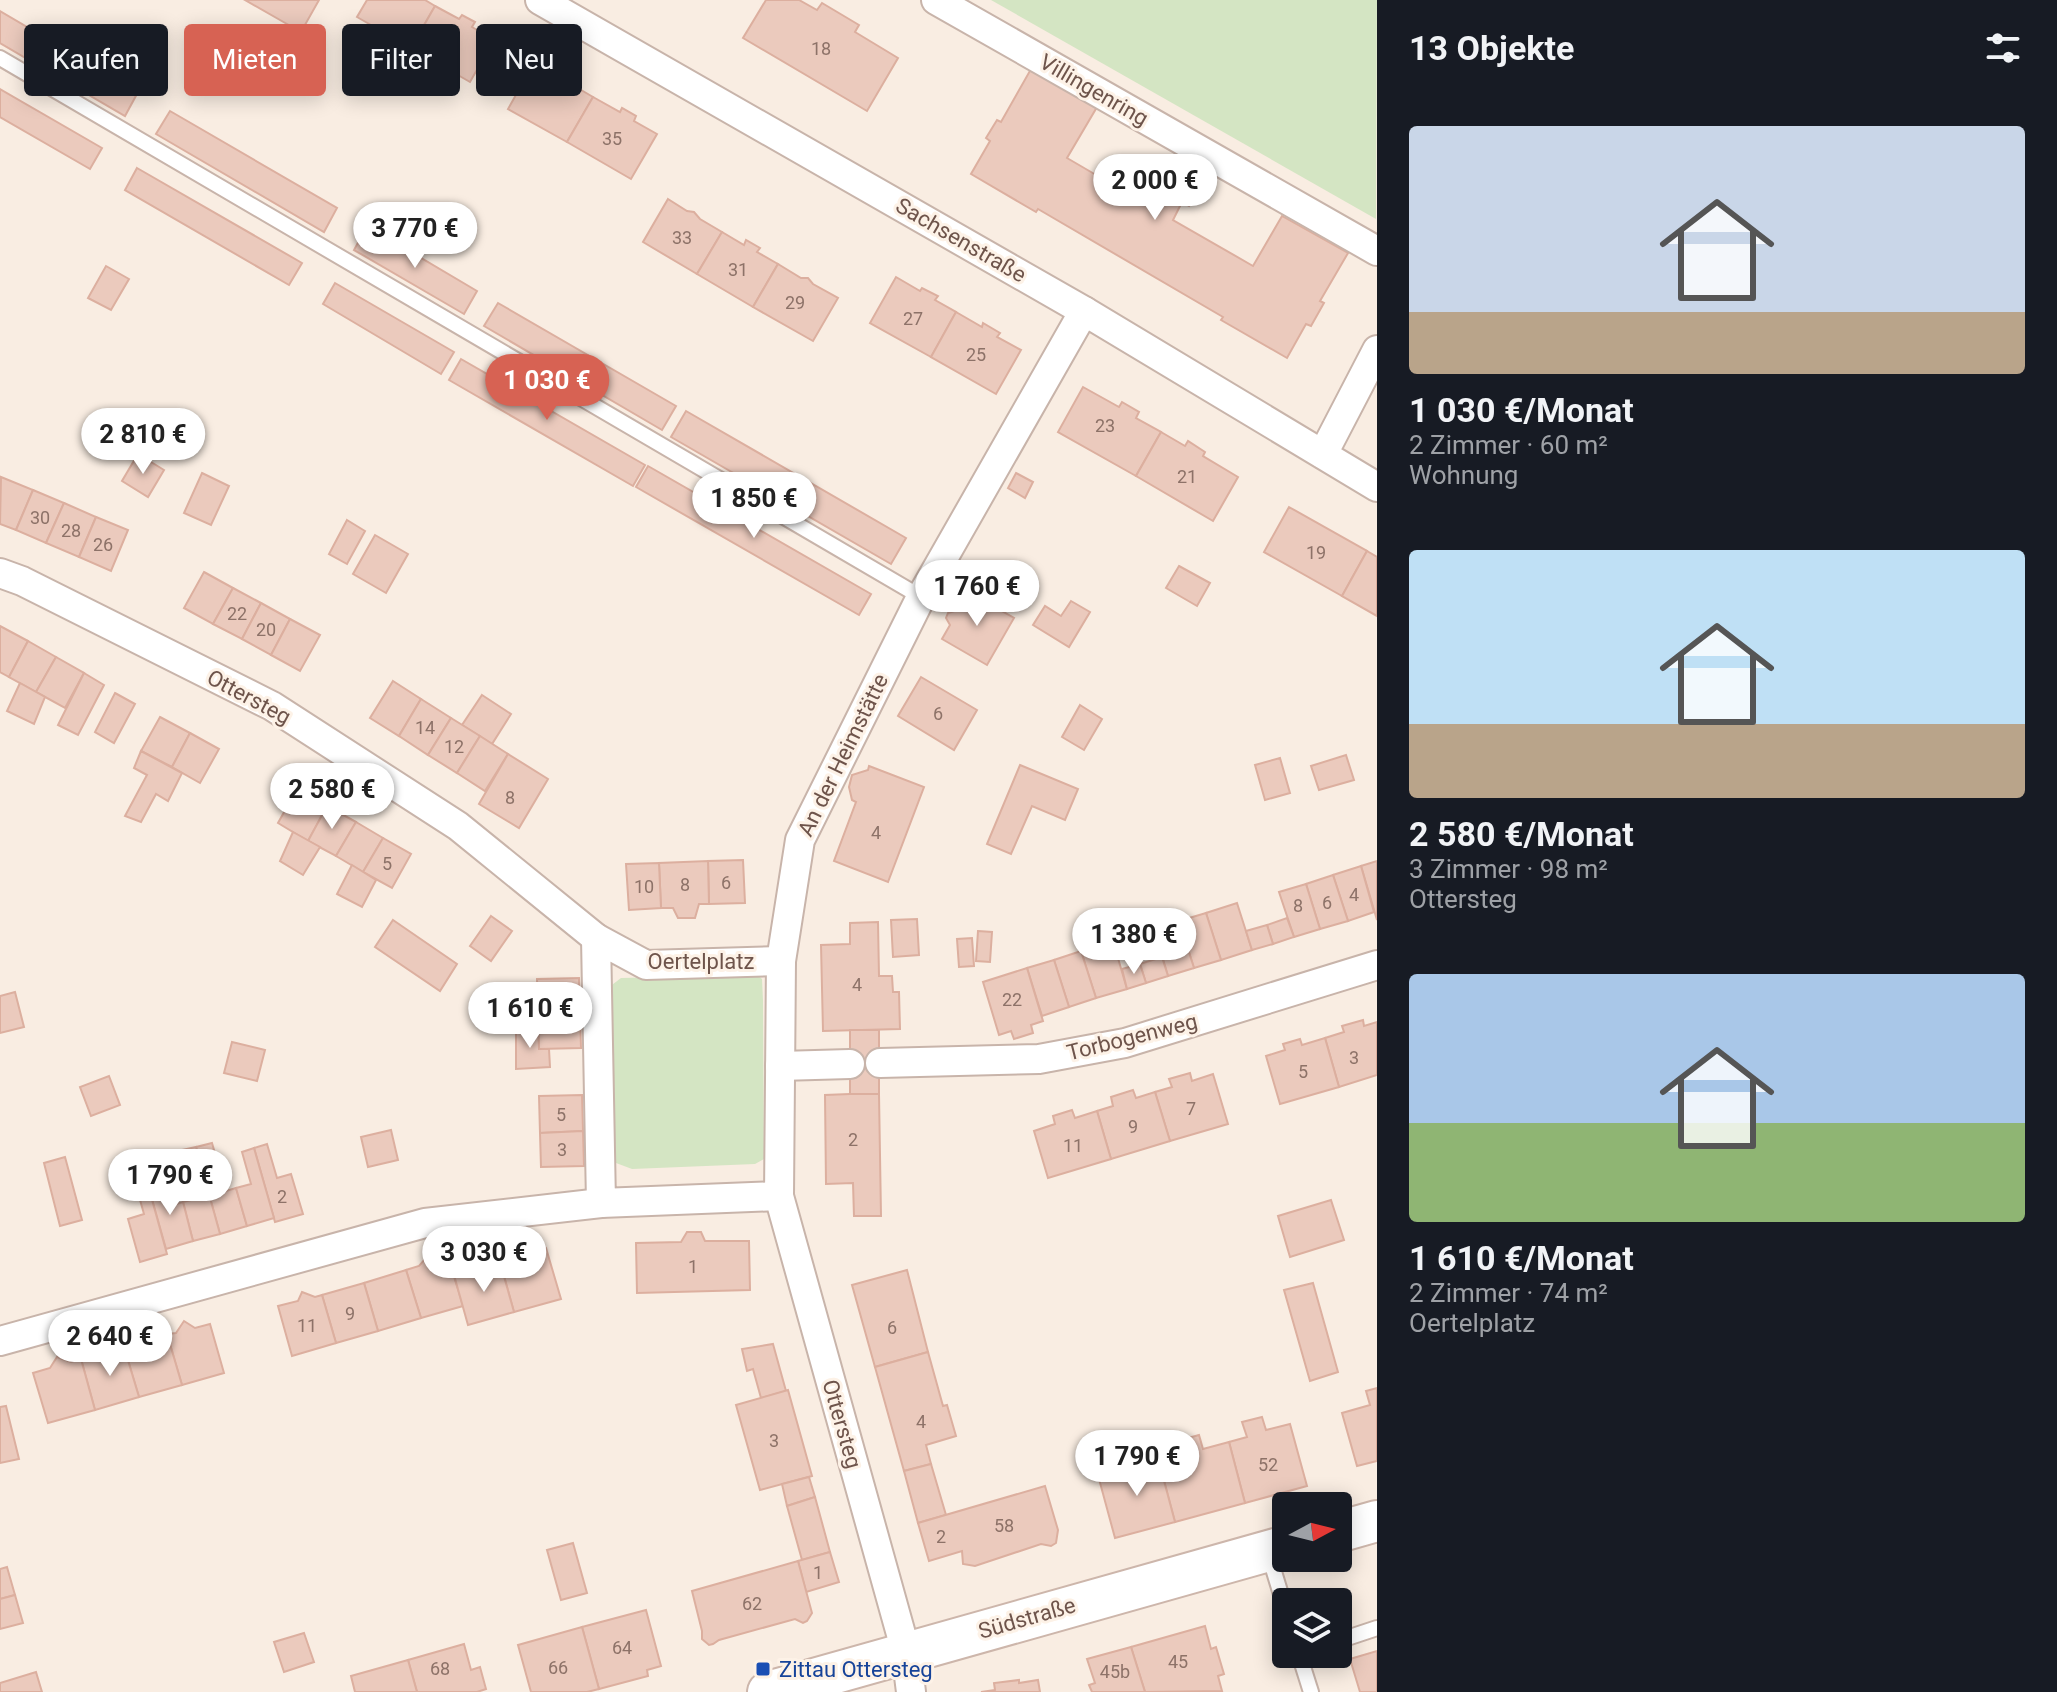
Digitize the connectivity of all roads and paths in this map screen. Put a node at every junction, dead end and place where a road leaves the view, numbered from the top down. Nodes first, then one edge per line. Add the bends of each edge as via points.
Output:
1 (540, 0) edge
2 (936, 0) edge
3 (0, 58) edge
4 (1377, 251) edge
5 (1084, 311) junction
6 (1377, 350) edge
7 (1323, 454) junction
8 (1377, 487) edge
9 (0, 573) edge
10 (921, 597) junction
11 (596, 938) junction
12 (781, 961) junction
13 (1377, 965) edge
14 (880, 1063) dead end
15 (850, 1064) dead end
16 (780, 1066) junction
17 (779, 1196) junction
18 (601, 1203) junction
19 (0, 1341) edge
20 (1377, 1521) edge
21 (1352, 1528) edge
22 (1272, 1550) edge
23 (1377, 1628) edge
24 (1352, 1636) edge
25 (906, 1652) junction
26 (1303, 1668) edge
27 (768, 1692) edge
28 (911, 1692) edge
29 (1311, 1692) edge

1 - 5 street, Sachsenstraße
2 - 4 street, Villingenring
3 - 10 lane
5 - 7 street, Sachsenstraße
5 - 10 street, An der Heimstätte
6 - 7 street
7 - 8 street, Sachsenstraße
9 - 11 street, Ottersteg via 272,706 458,826
10 - 12 street, An der Heimstätte via 800,840
11 - 12 street, Oertelplatz via 646,965
11 - 18 street
12 - 16 street, Oertelplatz
13 - 14 street, Torbogenweg via 1125,1043 1039,1059
15 - 16 street
16 - 17 street, Oertelplatz
17 - 18 street
17 - 25 street, Ottersteg
18 - 19 street via 425,1223
20 - 21 main road
22 - 25 main road, Südstraße
23 - 24 lane
25 - 27 main road, Südstraße
25 - 28 street, Ottersteg
26 - 29 lane

